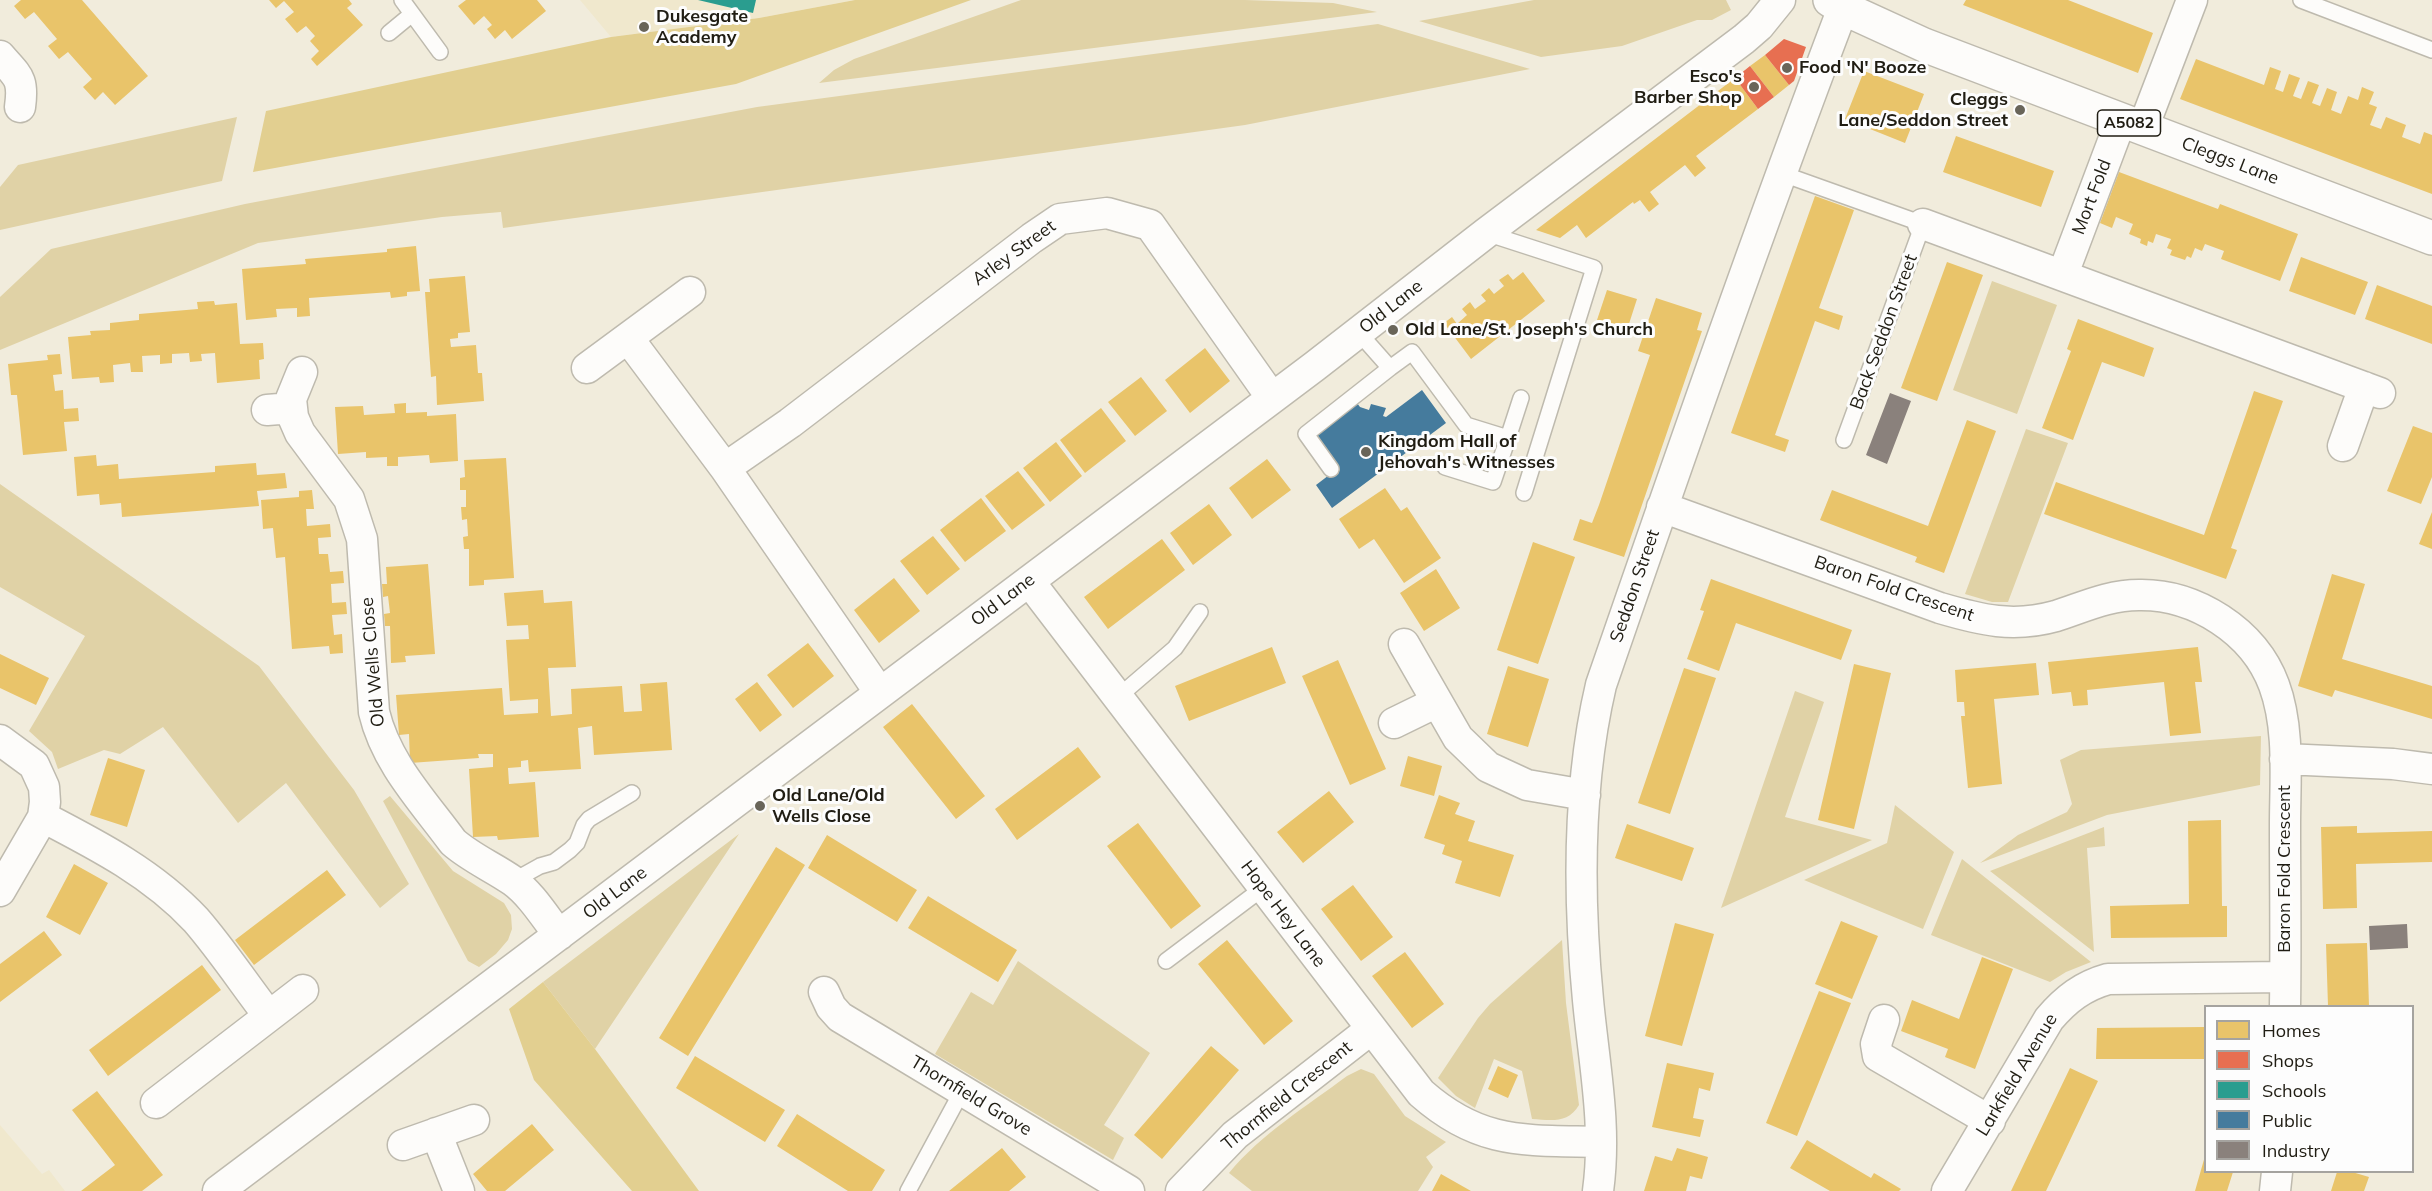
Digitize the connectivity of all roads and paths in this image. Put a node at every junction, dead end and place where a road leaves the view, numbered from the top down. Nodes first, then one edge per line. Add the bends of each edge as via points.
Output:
1 (402, 0) edge
2 (1780, 0) edge
3 (2192, 0) edge
4 (2301, 0) edge
5 (1836, 4) edge
6 (411, 14) junction
7 (389, 33) dead end
8 (2432, 50) edge
9 (440, 52) dead end
10 (0, 56) edge
11 (20, 107) dead end
12 (2132, 124) junction
13 (1780, 173) junction
14 (1923, 224) junction
15 (1486, 233) junction
16 (2432, 238) edge
17 (2063, 274) junction
18 (690, 292) dead end
19 (1359, 333) junction
20 (628, 338) junction
21 (587, 368) dead end
22 (1390, 368) junction
23 (302, 372) dead end
24 (1272, 398) junction
25 (1521, 398) dead end
26 (1508, 438) junction
27 (1844, 440) dead end
28 (2343, 446) dead end
29 (1445, 467) dead end
30 (725, 468) junction
31 (1331, 469) dead end
32 (1524, 493) dead end
33 (1662, 507) junction
34 (1029, 581) junction
35 (1200, 612) dead end
36 (1404, 644) dead end
37 (880, 693) junction
38 (1118, 697) junction
39 (1437, 702) junction
40 (1394, 723) dead end
41 (0, 740) edge
42 (2285, 759) junction
43 (2432, 770) edge
44 (632, 793) dead end
45 (1585, 795) junction
46 (44, 817) junction
47 (513, 881) junction
48 (1263, 888) junction
49 (0, 891) edge
50 (559, 935) junction
51 (1166, 961) dead end
52 (2285, 977) junction
53 (303, 990) dead end
54 (824, 992) dead end
55 (2285, 1005) edge
56 (268, 1016) junction
57 (1884, 1020) dead end
58 (1370, 1030) junction
59 (962, 1091) junction
60 (156, 1103) dead end
61 (474, 1120) dead end
62 (1990, 1121) junction
63 (436, 1133) junction
64 (1601, 1142) junction
65 (403, 1145) dead end
66 (2277, 1173) edge
67 (218, 1191) edge
68 (459, 1191) edge
69 (908, 1191) edge
70 (1129, 1191) edge
71 (1182, 1191) edge
72 (1598, 1191) edge
73 (1947, 1191) edge
74 (2275, 1191) edge

1 - 6 lane
2 - 15 street, Old Lane via 1744,39
3 - 12 street, Mort Fold
4 - 8 lane
5 - 12 main road, Cleggs Lane / A5082 via 1924,45
5 - 13 street, Seddon Street
6 - 7 lane
6 - 9 lane
10 - 11 street via 21,81
12 - 16 main road, Cleggs Lane / A5082
12 - 17 street, Mort Fold
13 - 14 lane
13 - 33 street, Seddon Street
14 - 17 street
14 - 27 lane, Back Seddon Street
15 - 19 street, Old Lane
15 - 32 lane via 1594,268
17 - 28 street via 2372,390
18 - 20 street
19 - 22 lane
19 - 24 street, Old Lane
20 - 21 street
20 - 30 street
22 - 26 lane via 1412,352 1466,425
22 - 31 lane via 1306,434
23 - 47 street, Old Wells Close via 291,399 279,409 293,417 300,433 342,487 355,513 365,562 374,712 380,735 388,753 453,842
24 - 30 street, Arley Street via 1150,225 1107,213 1095,214 1060,219 1032,238
24 - 34 street, Old Lane
25 - 26 lane
26 - 29 lane via 1493,482
30 - 37 street
33 - 42 street, Baron Fold Crescent via 1981,620 2033,621 2125,595 2153,594 2203,609 2229,626 2263,662 2281,711
33 - 45 street, Seddon Street via 1601,686 1592,726
34 - 37 street, Old Lane
34 - 38 street, Hope Hey Lane
35 - 38 lane via 1175,648
36 - 39 street
37 - 50 street, Old Lane
38 - 48 street, Hope Hey Lane
39 - 40 street
39 - 45 street via 1458,738 1488,767 1527,784
41 - 46 street via 34,765 44,787
42 - 43 street via 2393,764
42 - 52 street, Baron Fold Crescent
44 - 47 lane via 589,819 577,843 554,862
45 - 64 street, Seddon Street via 1581,870 1585,964 1601,1106
46 - 49 street
46 - 56 street via 110,852 168,893 196,921
47 - 50 street, Old Wells Close
48 - 51 lane
48 - 58 street, Hope Hey Lane
50 - 67 street, Old Lane
52 - 55 street, Baron Fold Crescent
52 - 62 street, Larkfield Avenue via 2108,979 2091,984 2062,1003 2049,1019
53 - 56 street
54 - 59 street, Thornfield Grove via 840,1017
56 - 60 street
57 - 62 street via 1876,1044 1878,1056
58 - 64 street, Hope Hey Lane via 1421,1093 1462,1124 1486,1134 1522,1140
58 - 71 street, Thornfield Crescent via 1235,1135
59 - 69 lane
59 - 70 street, Thornfield Grove
61 - 63 street
62 - 73 street, Larkfield Avenue
63 - 65 street
63 - 68 street
64 - 72 street, Seddon Street
66 - 74 street

